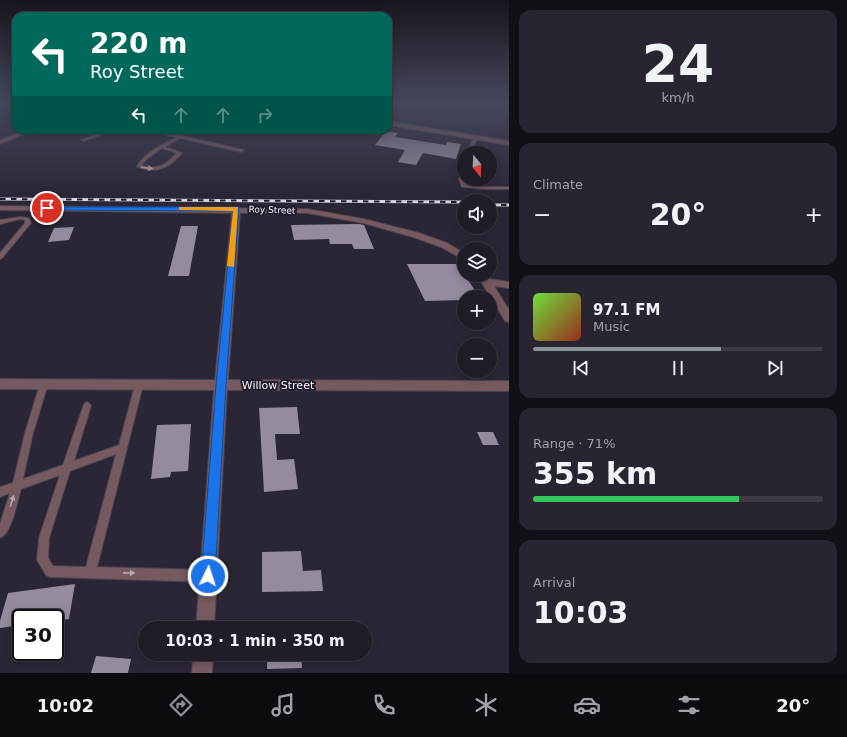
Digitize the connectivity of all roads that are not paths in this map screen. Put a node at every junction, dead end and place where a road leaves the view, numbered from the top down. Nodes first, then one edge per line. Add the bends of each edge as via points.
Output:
1 (441, 132) edge
2 (21, 134) edge
3 (101, 134) edge
4 (176, 134) edge
5 (183, 135) junction
6 (476, 138) junction
7 (83, 140) dead end
8 (0, 142) edge
9 (509, 143) edge
10 (472, 146) edge
11 (162, 147) junction
12 (240, 150) dead end
13 (464, 186) edge
14 (509, 188) edge
15 (0, 208) edge
16 (236, 209) junction
17 (0, 222) edge
18 (457, 253) edge
19 (0, 257) edge
20 (486, 282) edge
21 (496, 282) edge
22 (509, 286) edge
23 (509, 318) edge
24 (0, 384) edge
25 (44, 384) junction
26 (139, 384) junction
27 (221, 385) junction
28 (509, 386) edge
29 (87, 406) dead end
30 (122, 448) junction
31 (67, 468) junction
32 (17, 486) junction
33 (0, 492) edge
34 (0, 533) edge
35 (90, 573) junction
36 (208, 576) junction
37 (205, 621) edge
38 (203, 661) edge
39 (202, 673) edge

1 - 6 street
2 - 8 street
3 - 7 lane
4 - 5 street
5 - 11 lane
5 - 12 street
6 - 9 street
6 - 10 lane
11 -> 11 lane via 144,159 138,166 162,168 168,166 180,153
13 - 14 lane
15 - 16 street, Roy Street
16 - 18 street, Roy Street via 307,211 364,221 444,245
16 - 27 street
17 - 19 lane via 20,218 27,219 28,223
20 - 23 street
21 - 22 street
24 - 25 street, Willow Street
25 - 26 street, Willow Street
25 - 32 lane
26 - 27 street, Willow Street
26 - 30 lane
27 - 28 street, Willow Street
27 - 36 street
29 - 31 lane
30 - 31 lane
30 - 35 lane
31 - 32 lane
31 - 35 lane via 44,538 42,560 50,571
32 - 33 lane
34 -> 32 lane via 5,526
35 -> 36 lane
36 - 37 street
38 - 39 street

